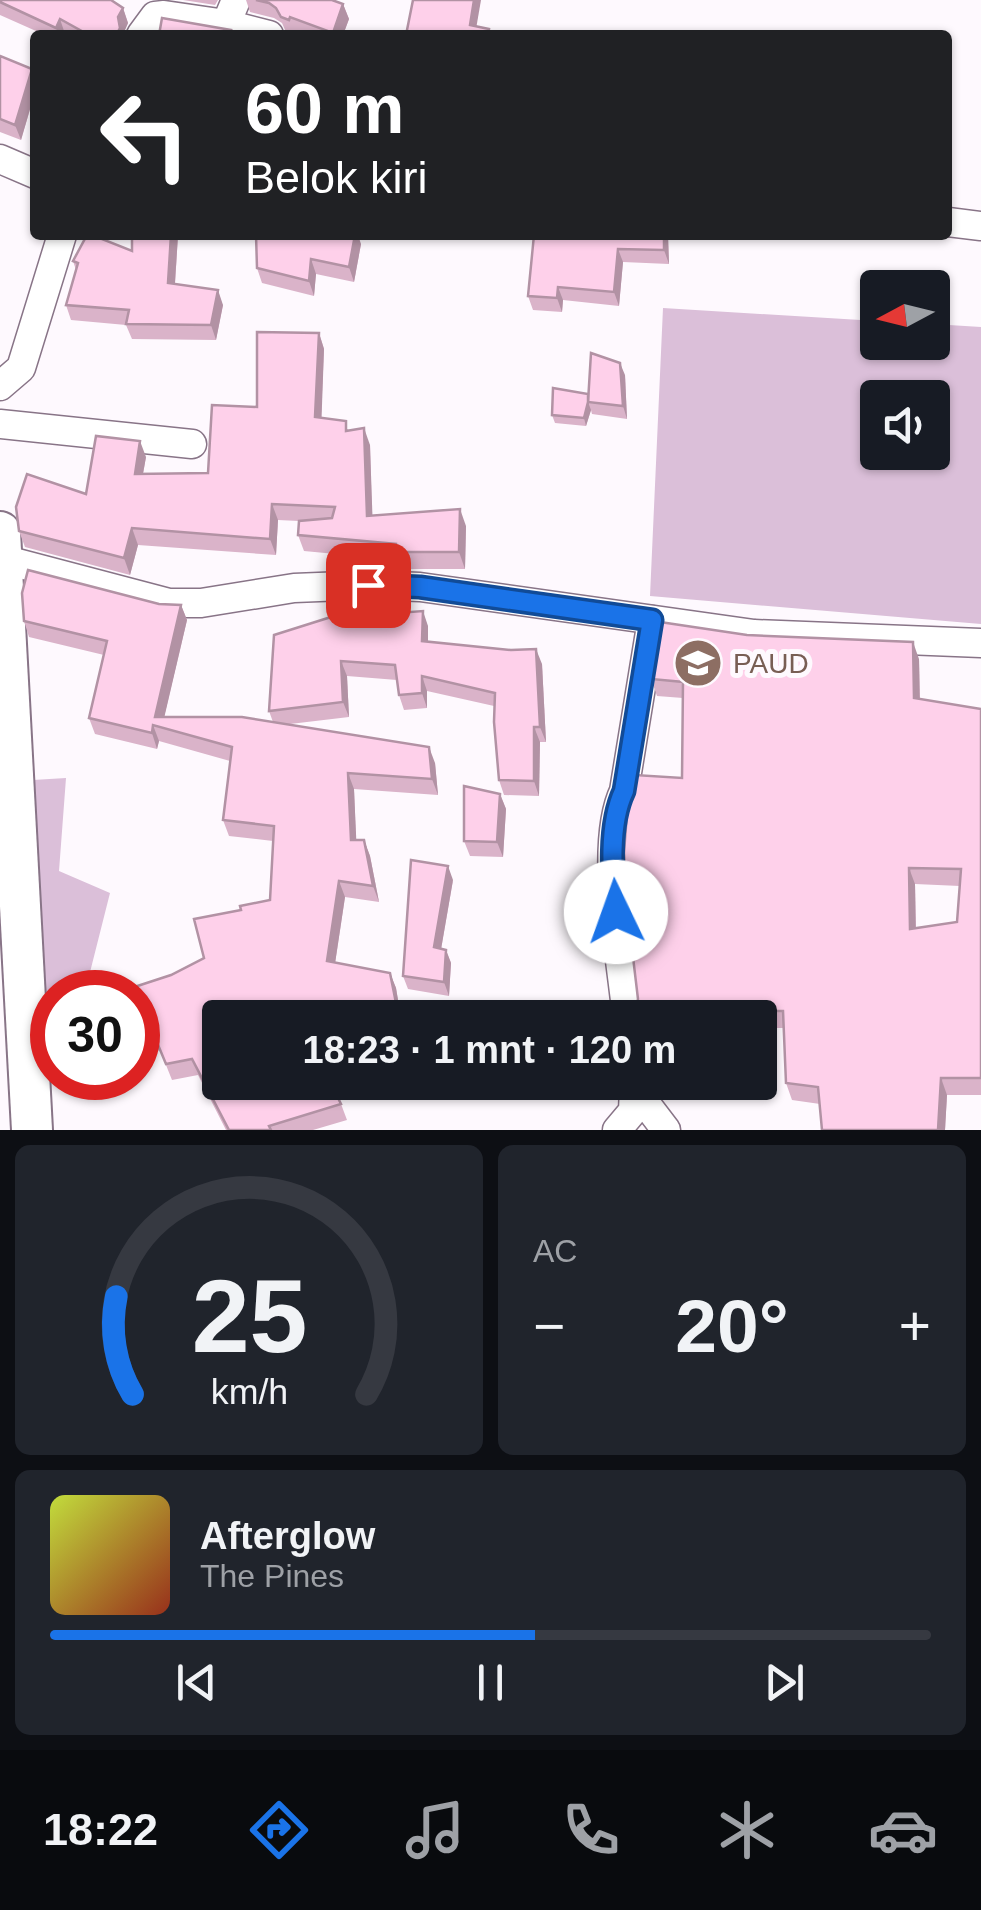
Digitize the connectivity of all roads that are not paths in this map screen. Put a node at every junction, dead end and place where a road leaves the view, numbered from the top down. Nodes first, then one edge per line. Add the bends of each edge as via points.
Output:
1 (231, 12) edge
2 (145, 30) edge
3 (261, 30) edge
4 (0, 160) edge
5 (30, 172) edge
6 (952, 222) edge
7 (981, 226) edge
8 (60, 240) edge
9 (0, 386) edge
10 (0, 424) edge
11 (192, 444) dead end
12 (1, 546) edge
13 (652, 620) junction
14 (981, 643) edge
15 (625, 1000) edge
16 (633, 1100) edge
17 (645, 1100) edge
18 (32, 1130) edge
19 (617, 1130) edge
20 (666, 1130) edge

1 - 2 street via 155,16
1 - 3 street
4 - 5 street
6 - 7 street
8 - 9 street via 21,368
10 - 11 street
12 - 13 street via 169,603 294,588 420,587
12 - 18 street
13 - 14 street via 754,634
13 - 15 street via 616,807 612,877
16 - 19 street
17 - 20 street

